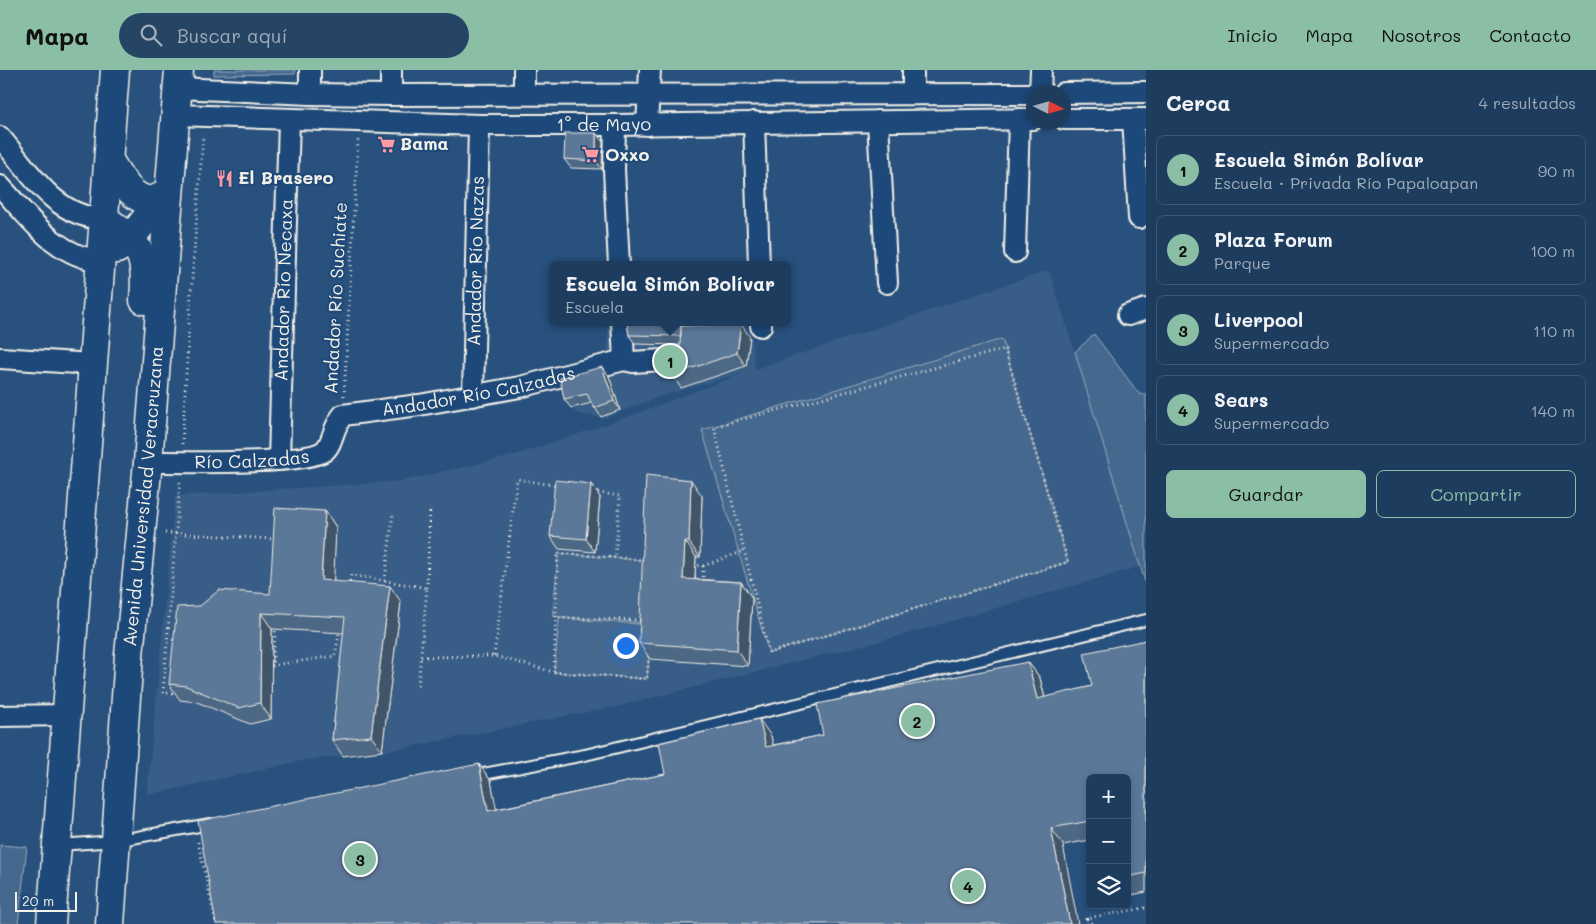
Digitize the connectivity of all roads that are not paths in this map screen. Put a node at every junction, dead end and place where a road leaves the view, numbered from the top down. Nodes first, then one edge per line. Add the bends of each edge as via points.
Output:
1 (116, 70) edge
2 (310, 70) edge
3 (391, 70) edge
4 (524, 70) edge
5 (650, 70) edge
6 (913, 70) edge
7 (1040, 70) edge
8 (178, 79) edge
9 (1040, 85) edge
10 (1146, 92) edge
11 (1071, 93) edge
12 (310, 94) junction
13 (524, 94) junction
14 (648, 94) junction
15 (913, 94) junction
16 (1026, 94) edge
17 (391, 95) junction
18 (175, 115) junction
19 (1026, 119) edge
20 (1071, 119) edge
21 (1139, 119) edge
22 (289, 120) junction
23 (878, 121) junction
24 (754, 122) junction
25 (479, 125) junction
26 (615, 125) junction
27 (648, 125) junction
28 (0, 138) edge
29 (110, 162) junction
30 (0, 186) edge
31 (165, 195) junction
32 (1139, 218) dead end
33 (105, 219) junction
34 (131, 238) junction
35 (1015, 252) dead end
36 (102, 261) junction
37 (619, 261) edge
38 (759, 261) edge
39 (887, 283) dead end
40 (623, 326) edge
41 (0, 358) edge
42 (677, 359) edge
43 (629, 361) junction
44 (92, 364) junction
45 (473, 396) junction
46 (340, 419) joint
47 (279, 460) junction
48 (148, 462) junction
49 (1146, 620) edge
50 (66, 715) junction
51 (0, 716) edge
52 (458, 778) edge
53 (224, 821) edge
54 (115, 841) junction
55 (58, 845) junction
56 (51, 924) edge
57 (110, 924) edge

1 - 29 main road
2 - 12 street
3 - 17 street
4 - 13 street
5 - 14 street
6 - 15 street
7 - 9 street
8 - 12 street, 1° de Mayo
8 - 18 main road, Avenida Universidad Veracruzana
10 - 11 street
12 - 17 street, 1° de Mayo
13 - 14 street, 1° de Mayo
13 - 17 street, 1° de Mayo
14 - 15 street, 1° de Mayo
14 - 27 street
15 - 16 street, 1° de Mayo
18 - 22 street, 1° de Mayo
18 - 31 main road, Avenida Universidad Veracruzana
19 - 23 street, 1° de Mayo
19 - 35 street
20 - 21 street
21 - 32 street
22 - 25 street, 1° de Mayo
22 - 47 street, Andador Río Necaxa
23 - 24 street, 1° de Mayo
23 - 39 street
24 - 27 street, 1° de Mayo
24 - 38 street
25 - 26 street, 1° de Mayo
25 - 45 street, Andador Río Nazas
26 - 27 street, 1° de Mayo
26 - 37 street
28 - 33 street via 55,202 76,215
29 - 31 main road via 133,194 143,199
29 - 33 main road
30 - 36 street via 53,242 72,254
31 - 34 main road
31 - 48 main road, Avenida Universidad Veracruzana
33 - 34 main road
33 - 36 main road
34 - 36 main road
34 - 48 main road via 144,263 146,281 136,422
36 - 44 main road
40 - 43 street
41 - 44 street
42 - 43 street, Andador Río Calzadas
43 - 45 street, Andador Río Calzadas
44 - 50 main road
45 - 46 street, Andador Río Calzadas
46 - 47 street, Río Calzadas via 324,452
47 - 48 street, Río Calzadas
48 - 54 main road, Avenida Universidad Veracruzana
49 - 52 lane via 585,755
50 - 51 street
50 - 55 main road
53 - 54 lane
54 - 55 lane
54 - 57 main road, Avenida Universidad Veracruzana
55 - 56 main road

